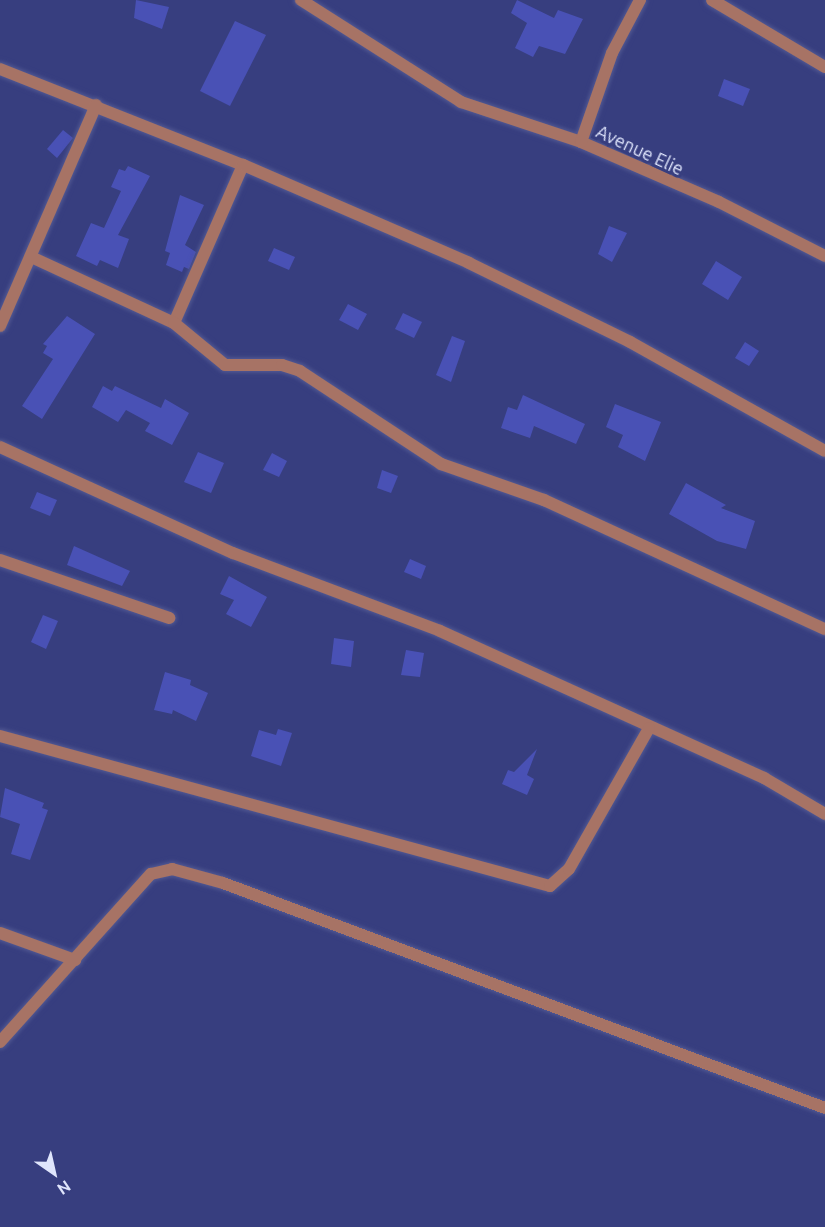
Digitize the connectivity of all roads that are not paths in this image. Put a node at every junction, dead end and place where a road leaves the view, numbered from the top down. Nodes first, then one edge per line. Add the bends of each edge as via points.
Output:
1 (301, 0) edge
2 (640, 0) edge
3 (712, 0) edge
4 (825, 67) edge
5 (0, 69) edge
6 (96, 105) junction
7 (580, 142) junction
8 (243, 165) junction
9 (825, 256) edge
10 (31, 257) junction
11 (174, 323) junction
12 (0, 326) edge
13 (0, 447) edge
14 (825, 451) edge
15 (0, 560) edge
16 (168, 618) dead end
17 (825, 630) edge
18 (649, 728) junction
19 (0, 736) edge
20 (825, 814) edge
21 (0, 933) edge
22 (75, 960) junction
23 (0, 1042) edge
24 (825, 1108) edge

1 - 7 street via 453,97
2 - 7 street, Avenue Elie via 612,53
3 - 4 street
5 - 6 street
6 - 8 street
6 - 10 street
7 - 9 street, Avenue Elie via 719,202
8 - 11 street
8 - 14 street via 469,263 630,342
10 - 11 street
10 - 12 street
11 - 17 street via 225,365 282,365 300,371 441,464 544,500
13 - 18 street via 233,553 440,632
15 - 16 street
18 - 19 street via 569,869 550,886
18 - 20 street via 764,778
21 - 22 street
22 - 23 street
22 - 24 street via 151,874 172,869 223,883

